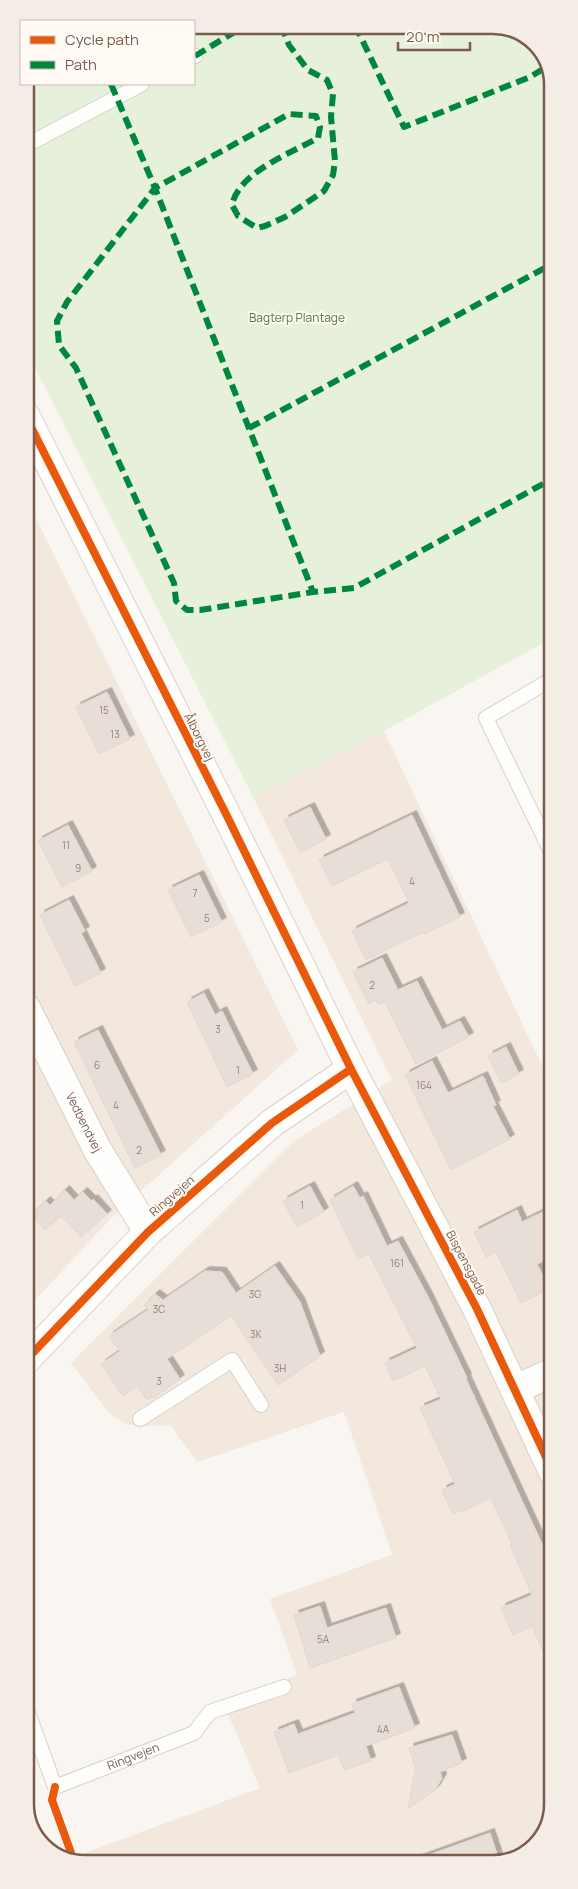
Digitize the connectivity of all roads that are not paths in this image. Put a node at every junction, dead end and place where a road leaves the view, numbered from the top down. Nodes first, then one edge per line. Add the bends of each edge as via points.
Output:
1 (140, 85) edge
2 (34, 141) edge
3 (34, 433) edge
4 (544, 684) edge
5 (544, 838) edge
6 (34, 1024) edge
7 (351, 1069) junction
8 (148, 1232) junction
9 (34, 1348) edge
10 (544, 1376) edge
11 (516, 1389) junction
12 (261, 1405) dead end
13 (140, 1419) dead end
14 (544, 1452) edge
15 (284, 1687) dead end
16 (34, 1730) edge

1 - 2 lane
3 - 7 main road, Ålborgvej
4 - 5 lane via 486,718
6 - 8 main road, Vedbendvej via 98,1149
7 - 8 main road, Ringvejen via 272,1123
7 - 11 main road, Bispensgade
8 - 9 main road, Ringvejen
10 - 11 main road
11 - 14 main road, Bispensgade
12 - 13 lane via 232,1360
15 - 16 lane, Ringvejen via 210,1712 194,1733 54,1787

